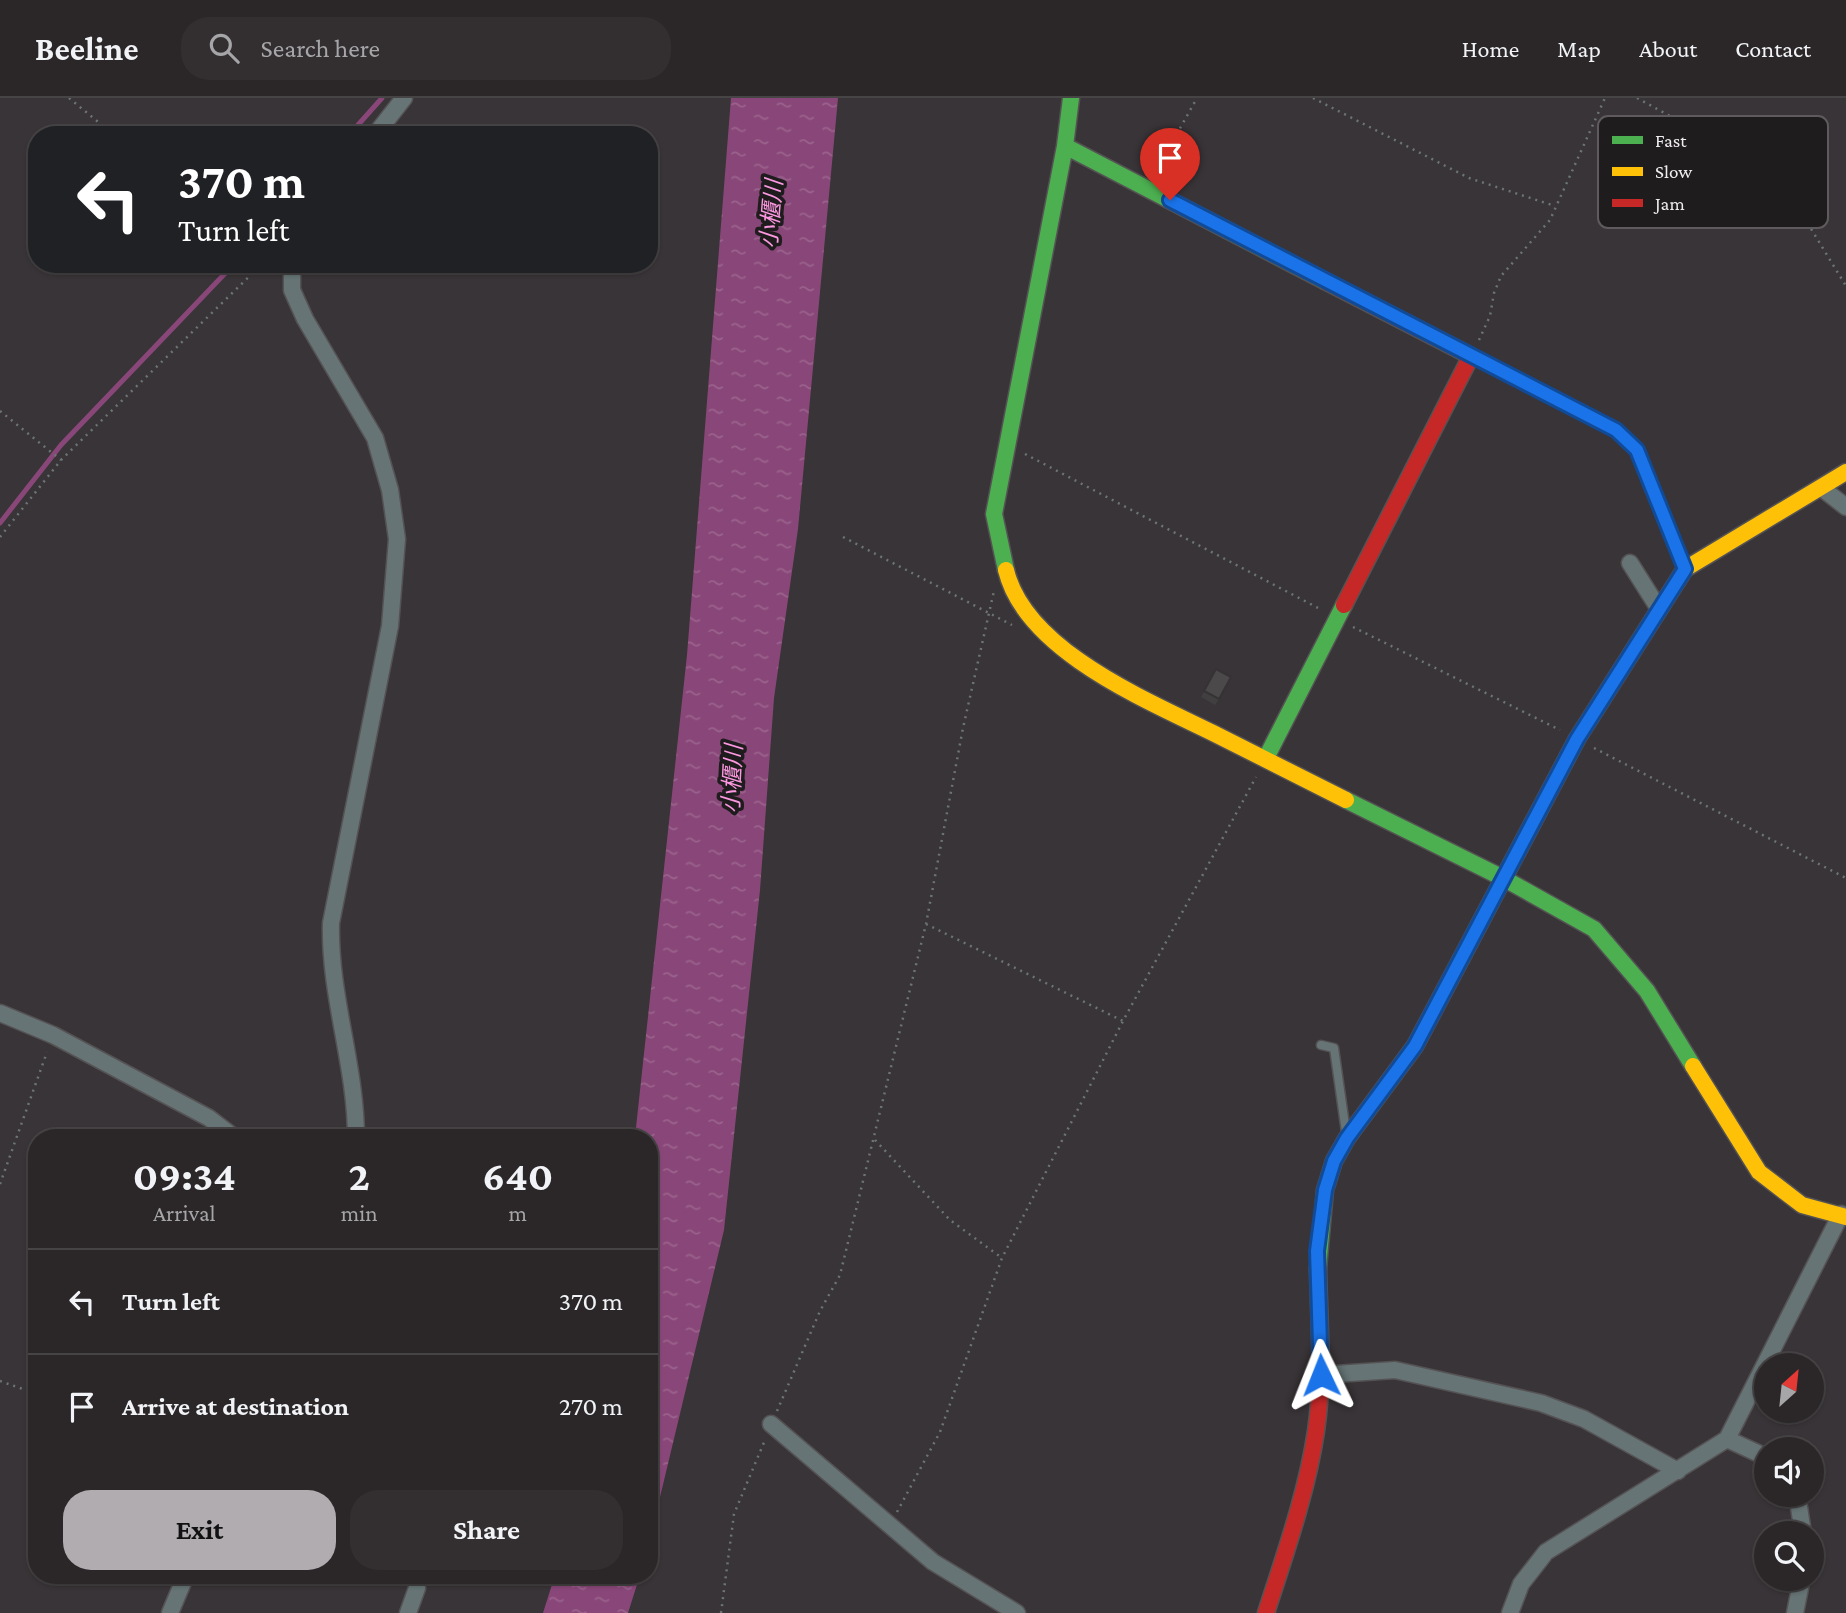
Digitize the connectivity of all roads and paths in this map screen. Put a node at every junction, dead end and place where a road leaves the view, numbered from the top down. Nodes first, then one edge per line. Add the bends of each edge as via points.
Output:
1 (69, 98) edge
2 (404, 98) edge
3 (1071, 98) edge
4 (1197, 98) edge
5 (1313, 98) edge
6 (1605, 98) edge
7 (1637, 98) edge
8 (1671, 116) edge
9 (103, 126) edge
10 (382, 126) edge
11 (1065, 146) junction
12 (1146, 188) junction
13 (1556, 206) junction
14 (1811, 228) edge
15 (253, 273) edge
16 (292, 273) edge
17 (1846, 286) edge
18 (1471, 356) junction
19 (0, 411) edge
20 (1009, 446) junction
21 (61, 460) junction
22 (1846, 472) edge
23 (1823, 489) junction
24 (1846, 507) edge
25 (0, 537) edge
26 (843, 537) dead end
27 (1630, 563) dead end
28 (1685, 569) junction
29 (994, 590) dead end
30 (1659, 609) junction
31 (989, 613) junction
32 (1336, 618) junction
33 (1013, 625) dead end
34 (1577, 739) junction
35 (1266, 758) junction
36 (1503, 878) junction
37 (1846, 878) edge
38 (926, 924) junction
39 (0, 1013) edge
40 (1123, 1021) junction
41 (53, 1035) junction
42 (1321, 1045) dead end
43 (223, 1129) edge
44 (355, 1129) edge
45 (1347, 1138) junction
46 (876, 1140) junction
47 (0, 1184) edge
48 (1843, 1215) edge
49 (1002, 1258) junction
50 (1321, 1375) junction
51 (0, 1381) edge
52 (28, 1391) edge
53 (771, 1424) junction
54 (1727, 1439) junction
55 (1754, 1451) edge
56 (1678, 1471) junction
57 (891, 1524) junction
58 (182, 1584) edge
59 (417, 1588) dead end
60 (1799, 1591) edge
61 (170, 1613) edge
62 (408, 1613) edge
63 (720, 1613) edge
64 (1017, 1613) edge
65 (1266, 1613) edge
66 (1510, 1613) edge
67 (1795, 1613) edge

1 - 9 path
2 - 10 street
3 - 11 street
4 - 12 path
5 - 13 path via 1469,178
6 - 13 path
7 - 8 path
11 - 12 street
11 - 20 street
12 - 18 street
13 - 18 path via 1550,220 1502,276
14 - 17 path
15 - 21 path
16 - 44 street via 292,290 305,319 375,438 390,490 397,539 390,626 331,923
18 - 28 lane via 1628,440 1637,450
18 - 32 street
19 - 21 path
20 - 32 path
20 - 35 street via 994,514 1009,581 1035,622 1062,649 1112,682
21 - 25 path
22 - 23 street
23 - 24 street
23 - 28 street
26 - 31 path
27 - 30 street
28 - 30 street
29 - 31 path
30 - 34 street
31 - 33 path
31 - 38 path
32 - 34 path
32 - 35 street
34 - 36 street
34 - 37 path
35 - 36 street
35 - 40 path
36 - 45 street via 1415,1046
36 - 48 street via 1576,917 1604,938 1647,991 1759,1172 1771,1184 1802,1205
38 - 40 path
38 - 46 path
39 - 41 street
40 - 49 path
41 - 43 street
41 - 47 path
42 - 45 lane via 1334,1048
45 - 50 street via 1325,1190 1317,1251
46 - 49 path via 950,1220
46 - 53 path via 840,1275
48 - 54 street
49 - 57 path via 940,1432
50 - 56 street via 1395,1370 1541,1403 1584,1419
50 - 65 street via 1313,1446
51 - 52 path
53 - 57 street
53 - 63 path via 734,1514
54 - 55 street
54 - 56 street
56 - 66 street via 1546,1552 1521,1584
57 - 64 street via 933,1562
58 - 61 street
59 - 62 street
60 - 67 street

